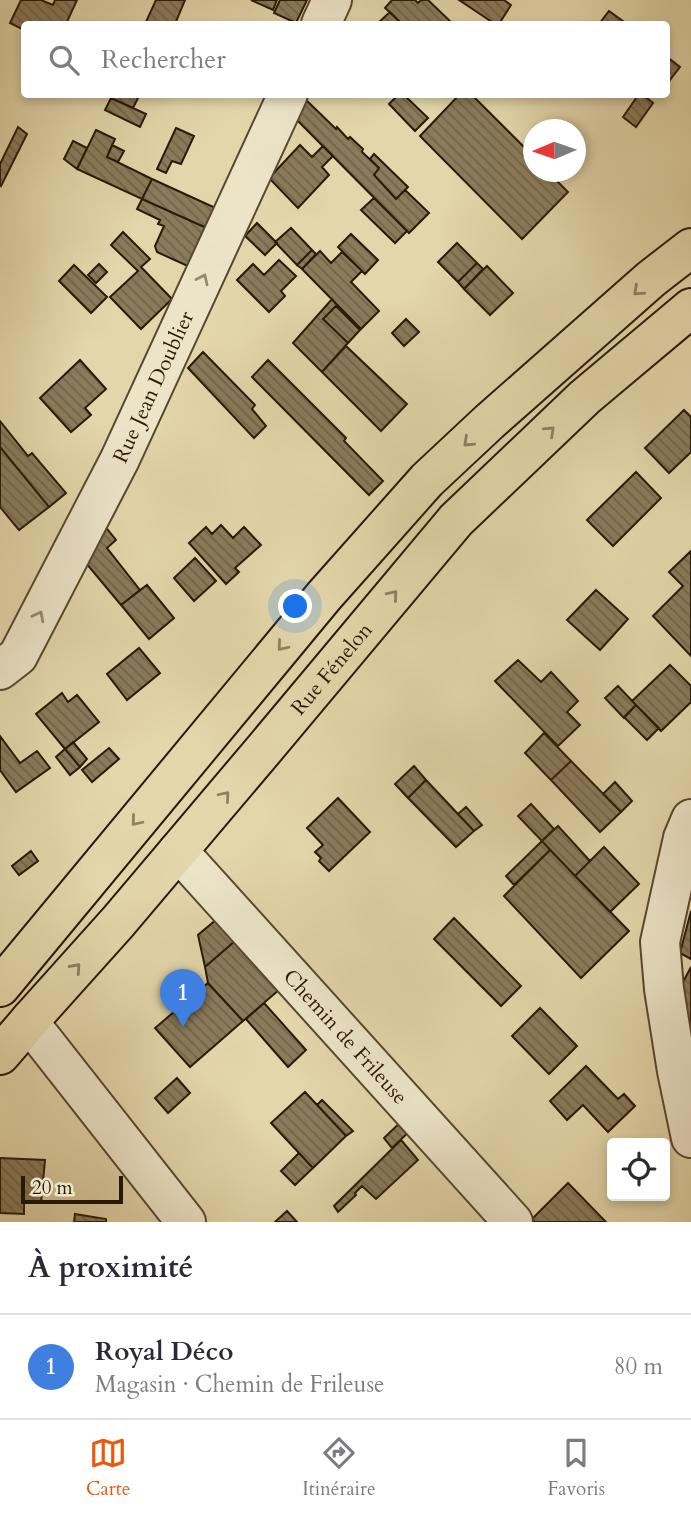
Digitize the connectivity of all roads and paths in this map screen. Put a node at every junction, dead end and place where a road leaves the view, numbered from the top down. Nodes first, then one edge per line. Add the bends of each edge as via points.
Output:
1 (332, 0) edge
2 (322, 21) edge
3 (286, 98) edge
4 (691, 248) edge
5 (691, 309) edge
6 (0, 670) edge
7 (691, 819) edge
8 (178, 851) junction
9 (0, 987) edge
10 (31, 1019) junction
11 (0, 1055) edge
12 (691, 1139) edge
13 (186, 1222) edge
14 (513, 1222) edge

1 - 2 street
6 -> 3 street, Rue Jean Doublier via 18,656 120,459
4 -> 9 main road via 640,288 427,480 324,596
8 -> 5 main road, Rue Fénelon via 456,520 585,397
7 - 12 street via 660,942
10 -> 8 main road, Rue Fénelon
8 - 14 street, Chemin de Frileuse
10 - 11 main road, Rue Fénelon
10 - 13 street via 43,1041

